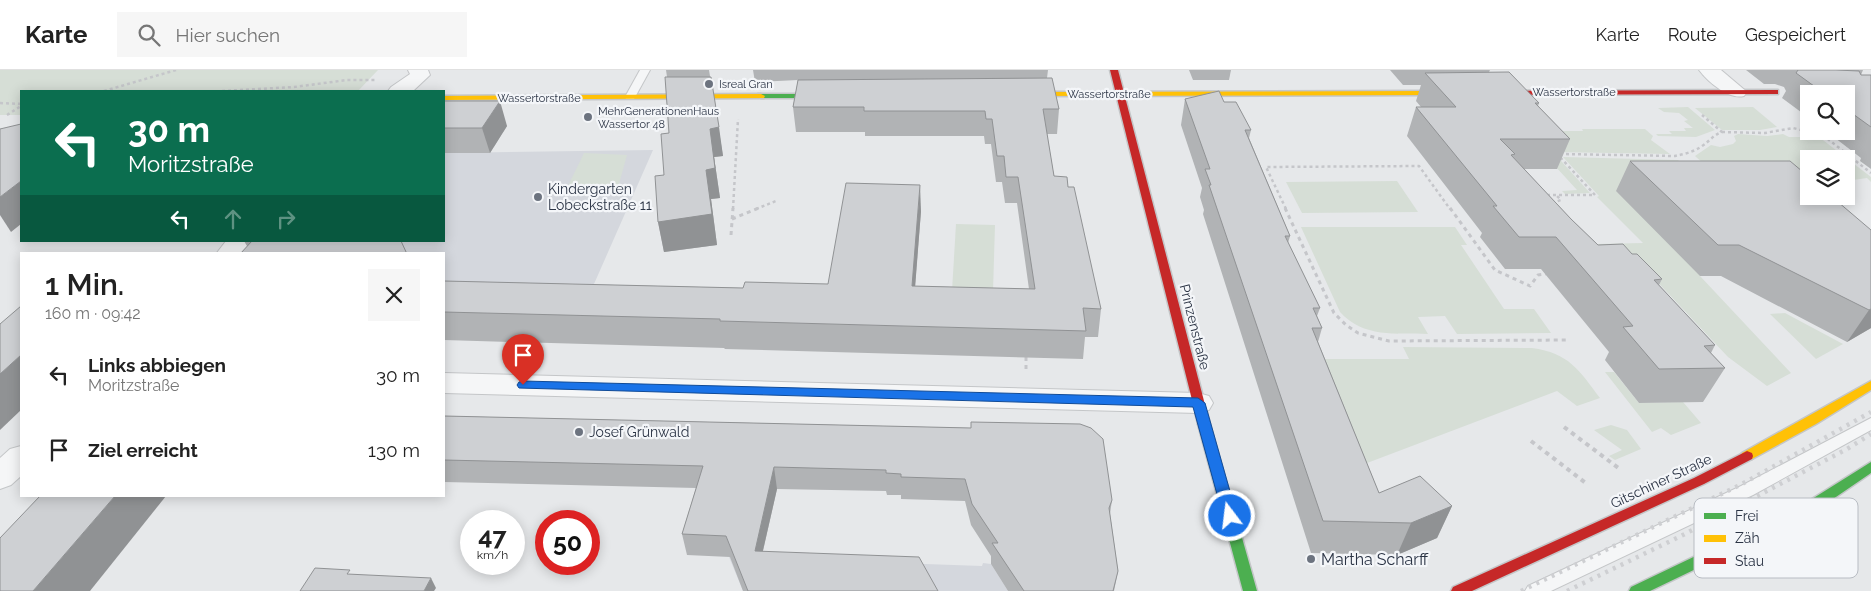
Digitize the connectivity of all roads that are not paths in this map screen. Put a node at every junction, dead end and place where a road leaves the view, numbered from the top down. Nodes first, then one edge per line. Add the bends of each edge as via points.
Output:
1 (405, 70) edge
2 (418, 70) edge
3 (645, 70) edge
4 (1114, 70) edge
5 (1709, 70) edge
6 (382, 85) edge
7 (400, 90) edge
8 (1737, 92) junction
9 (1775, 92) dead end
10 (1003, 94) edge
11 (1120, 94) junction
12 (840, 96) edge
13 (630, 97) junction
14 (445, 98) edge
15 (239, 242) edge
16 (230, 252) edge
17 (445, 383) edge
18 (1871, 385) edge
19 (1198, 403) junction
20 (1871, 423) edge
21 (20, 457) edge
22 (1871, 467) edge
23 (0, 477) edge
24 (1729, 498) edge
25 (1823, 498) edge
26 (1694, 515) edge
27 (1694, 563) edge
28 (1250, 591) edge
29 (1458, 591) edge
30 (1534, 591) edge
31 (1636, 591) edge

1 - 6 street
2 - 7 street via 420,75
3 - 13 lane
4 - 11 main road, Prinzenstraße
5 - 8 street
8 - 9 main road, Wassertorstraße
8 - 11 main road, Wassertorstraße
10 - 11 main road, Wassertorstraße
11 - 19 main road, Prinzenstraße
12 - 13 main road, Wassertorstraße
13 - 14 main road, Wassertorstraße
15 - 16 street
17 - 19 street
18 - 29 main road, Gitschiner Straße via 1812,421 1699,481
19 - 28 main road, Prinzenstraße
20 - 24 lane via 1837,444
21 - 23 street
22 - 25 main road
26 - 30 lane
27 - 31 main road

